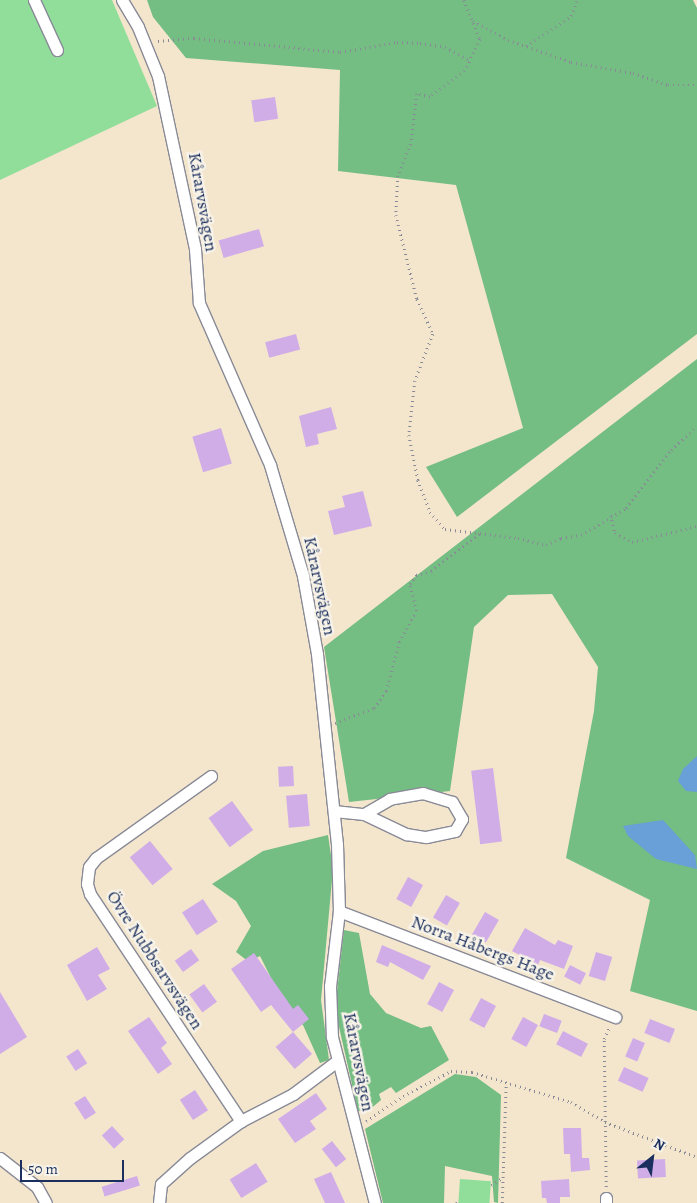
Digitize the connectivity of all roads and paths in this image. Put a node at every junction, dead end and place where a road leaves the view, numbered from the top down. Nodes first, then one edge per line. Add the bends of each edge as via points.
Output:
1 (34, 0) edge
2 (122, 0) edge
3 (464, 0) edge
4 (577, 0) edge
5 (473, 20) junction
6 (144, 42) junction
7 (526, 47) junction
8 (57, 50) dead end
9 (470, 61) junction
10 (697, 85) edge
11 (697, 426) edge
12 (611, 515) junction
13 (697, 526) edge
14 (480, 533) junction
15 (324, 726) junction
16 (211, 776) dead end
17 (334, 811) junction
18 (364, 814) junction
19 (339, 911) junction
20 (615, 1017) joint
21 (337, 1061) junction
22 (506, 1083) junction
23 (241, 1121) junction
24 (605, 1122) junction
25 (355, 1128) junction
26 (697, 1157) edge
27 (0, 1158) edge
28 (502, 1178) junction
29 (491, 1185) dead end
30 (606, 1200) edge
31 (46, 1203) edge
32 (159, 1203) edge
33 (375, 1203) edge
34 (502, 1203) edge

1 - 8 street
2 - 6 street, Kårarvsvägen
3 - 5 path
4 - 7 path via 571,16
5 - 7 path
5 - 9 path via 480,39
6 - 9 path via 194,38 340,52 397,42 420,43 445,48
6 - 15 street, Kårarvsvägen via 158,76 177,152 195,249 199,302 270,465 303,576 317,654
7 - 10 path via 571,62 633,73 668,85
9 - 14 path via 465,71 430,97 417,94 411,144 398,176 396,215 417,300 433,334 415,381 409,435 418,480 430,512 445,529
11 - 12 path via 672,450 626,508
12 - 13 path via 615,533 632,542
12 - 14 path via 581,535 546,545
14 - 15 path via 431,571 416,575 410,584 416,611 399,642 386,691 374,708
15 - 17 street, Kårarvsvägen
16 - 23 street, Övre Nubbsarvsvägen via 96,858 89,867 87,884 95,902
17 - 18 street
17 - 19 street, Kårarvsvägen
18 - 18 street via 390,800 423,793 452,802 462,819 451,833 426,837 406,834
19 - 20 street, Norra Håbergs Hage
19 - 21 street, Kårarvsvägen via 330,986 330,1020
20 - 24 path via 604,1039
21 - 23 street via 293,1094
21 - 25 street, Kårarvsvägen
22 - 24 path via 571,1102
22 - 25 path via 472,1072 451,1071 403,1096
22 - 28 path
23 - 32 street via 169,1175 161,1184
24 - 26 path
24 - 30 path
25 - 33 street, Kårarvsvägen
27 - 31 street via 37,1187
28 - 29 path
28 - 34 path

